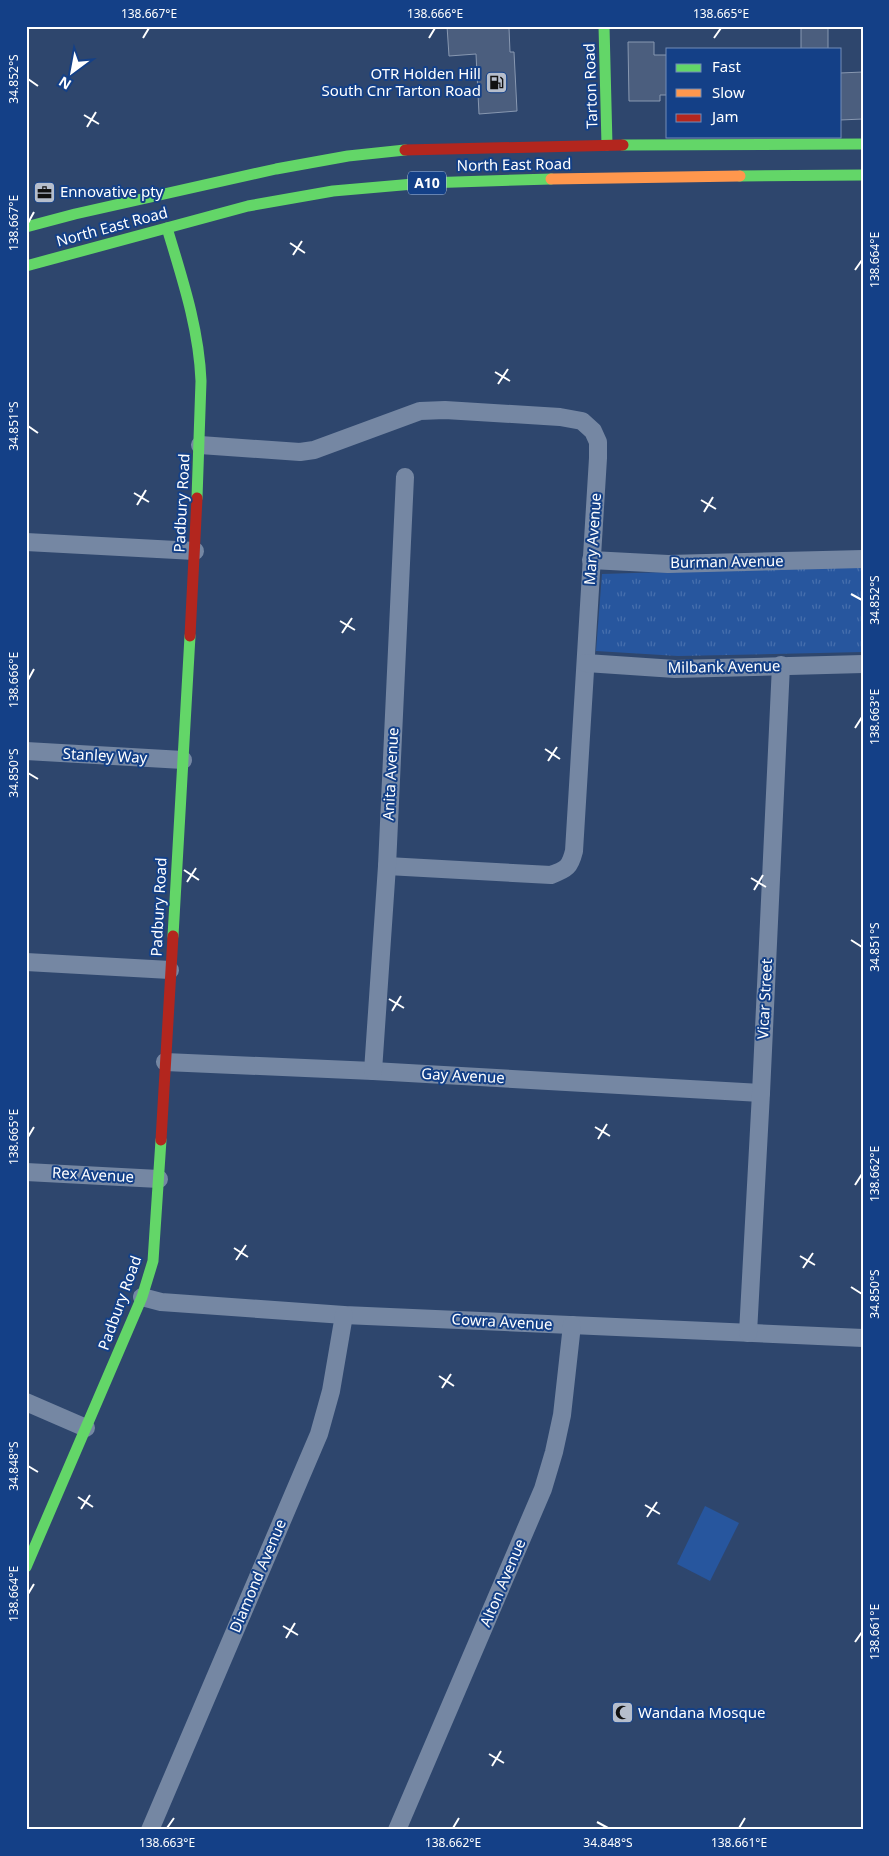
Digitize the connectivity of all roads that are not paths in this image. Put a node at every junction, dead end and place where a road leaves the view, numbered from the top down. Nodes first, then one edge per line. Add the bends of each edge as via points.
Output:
1 (604, 26) edge
2 (863, 144) edge
3 (607, 150) junction
4 (863, 175) edge
5 (194, 188) junction
6 (76, 214) junction
7 (122, 214) dead end
8 (155, 219) dead end
9 (26, 227) edge
10 (167, 228) junction
11 (26, 266) edge
12 (200, 445) junction
13 (405, 477) dead end
14 (26, 542) edge
15 (195, 551) junction
16 (863, 559) edge
17 (591, 560) junction
18 (586, 663) junction
19 (863, 664) edge
20 (781, 666) junction
21 (26, 751) edge
22 (183, 760) junction
23 (387, 866) junction
24 (26, 962) edge
25 (170, 970) junction
26 (165, 1062) junction
27 (372, 1071) junction
28 (761, 1093) junction
29 (26, 1172) edge
30 (160, 1179) junction
31 (142, 1297) junction
32 (344, 1315) junction
33 (572, 1325) junction
34 (748, 1333) junction
35 (863, 1338) edge
36 (26, 1402) edge
37 (86, 1428) junction
38 (26, 1567) edge
39 (150, 1830) edge
40 (397, 1830) edge

1 - 3 main road, Tarton Road
2 - 3 main road, North East Road / A10
3 - 5 main road, North East Road / A10 via 406,150 348,156
4 - 10 main road, North East Road / A10 via 607,174 425,183 333,191 248,206
5 - 6 main road, North East Road / A10
5 - 10 main road
6 - 7 main road
6 - 9 main road, North East Road / A10
8 - 10 main road
10 - 11 main road, North East Road / A10
10 - 12 main road, Padbury Road via 201,358
12 - 15 main road, Padbury Road
12 - 17 street, Mary Avenue via 300,452 314,450 420,412 454,411 582,421 593,431 598,442
13 - 23 street, Anita Avenue
14 - 15 street
15 - 22 main road, Padbury Road
16 - 17 street, Burman Avenue via 668,564
17 - 18 street, Mary Avenue
18 - 20 street, Milbank Avenue via 675,669
18 - 23 street, Mary Avenue via 571,863 551,875
19 - 20 street, Milbank Avenue
20 - 28 street, Vicar Street
21 - 22 street, Stanley Way
22 - 25 main road, Padbury Road
23 - 27 street, Anita Avenue
24 - 25 street
25 - 26 main road, Padbury Road
26 - 27 street, Gay Avenue
26 - 30 main road, Padbury Road
27 - 28 street, Gay Avenue
28 - 34 street, Vicar Street
29 - 30 street, Rex Avenue
30 - 31 main road, Padbury Road via 153,1261
31 - 32 street, Cowra Avenue via 161,1302
31 - 37 main road, Padbury Road
32 - 33 street, Cowra Avenue
32 - 39 street, Diamond Avenue via 331,1391 319,1434
33 - 34 street, Cowra Avenue
33 - 40 street, Alton Avenue via 562,1415 543,1488
34 - 35 street, Cowra Avenue
36 - 37 street
37 - 38 main road, Padbury Road

